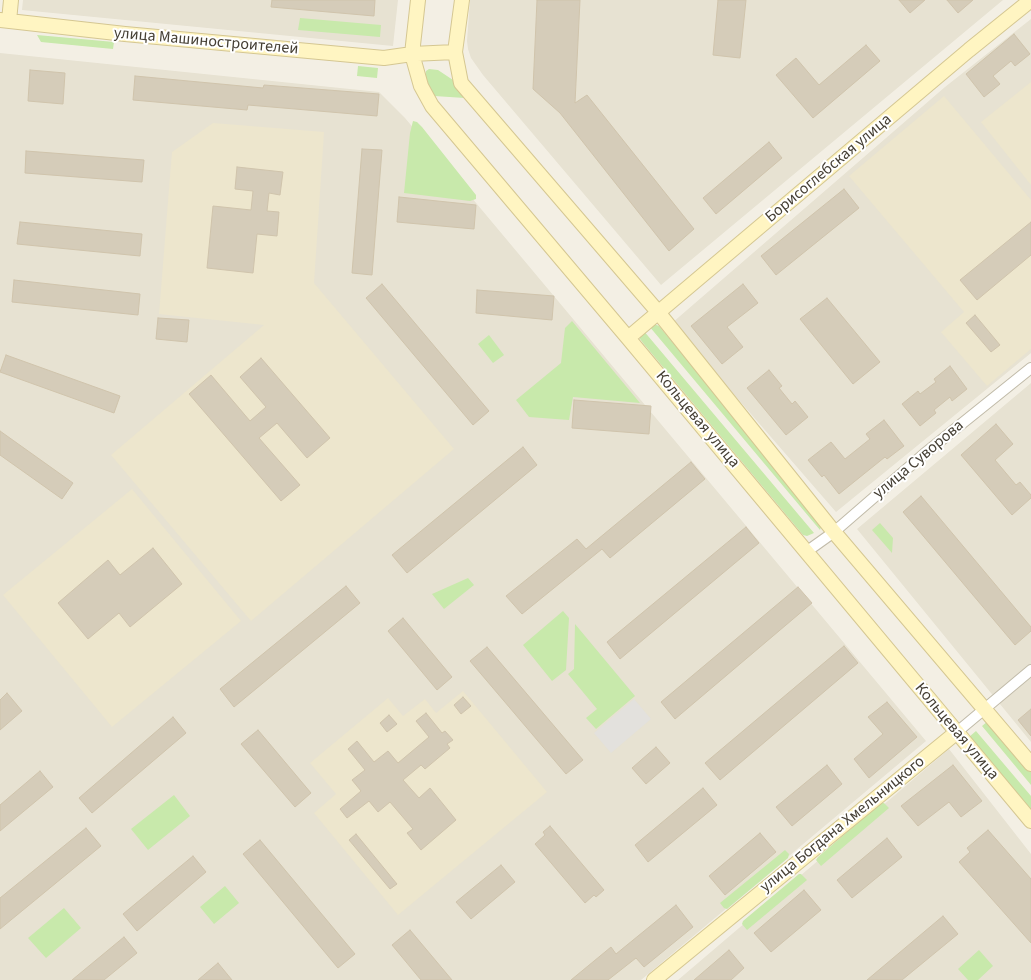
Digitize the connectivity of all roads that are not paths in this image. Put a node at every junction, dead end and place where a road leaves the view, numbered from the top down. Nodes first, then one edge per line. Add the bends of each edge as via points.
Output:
1 (11, 0) edge
2 (418, 0) edge
3 (462, 0) edge
4 (1031, 0) edge
5 (4, 20) edge
6 (455, 52) junction
7 (412, 54) junction
8 (658, 312) junction
9 (628, 338) junction
10 (1031, 368) edge
11 (834, 532) junction
12 (806, 552) junction
13 (1031, 670) edge
14 (985, 708) junction
15 (957, 732) junction
16 (1031, 764) edge
17 (1031, 821) edge
18 (654, 980) edge

1 - 5 main road
2 - 7 main road, Кольцевая улица
3 - 6 main road
4 - 8 main road, Борисоглебская улица
5 - 7 main road, улица Машиностроителей via 384,58
6 - 7 main road, улица Машиностроителей
6 - 8 main road via 460,83
7 - 9 main road, Кольцевая улица via 421,86 432,106
8 - 9 main road, Борисоглебская улица
8 - 11 main road
9 - 12 main road, Кольцевая улица
10 - 11 street, улица Суворова
11 - 12 street, улица Суворова
11 - 14 main road
12 - 15 main road, Кольцевая улица
13 - 14 street, улица Богдана Хмельницкого
14 - 15 street, улица Богдана Хмельницкого
14 - 16 main road
15 - 17 main road, Кольцевая улица
15 - 18 main road, улица Богдана Хмельницкого

